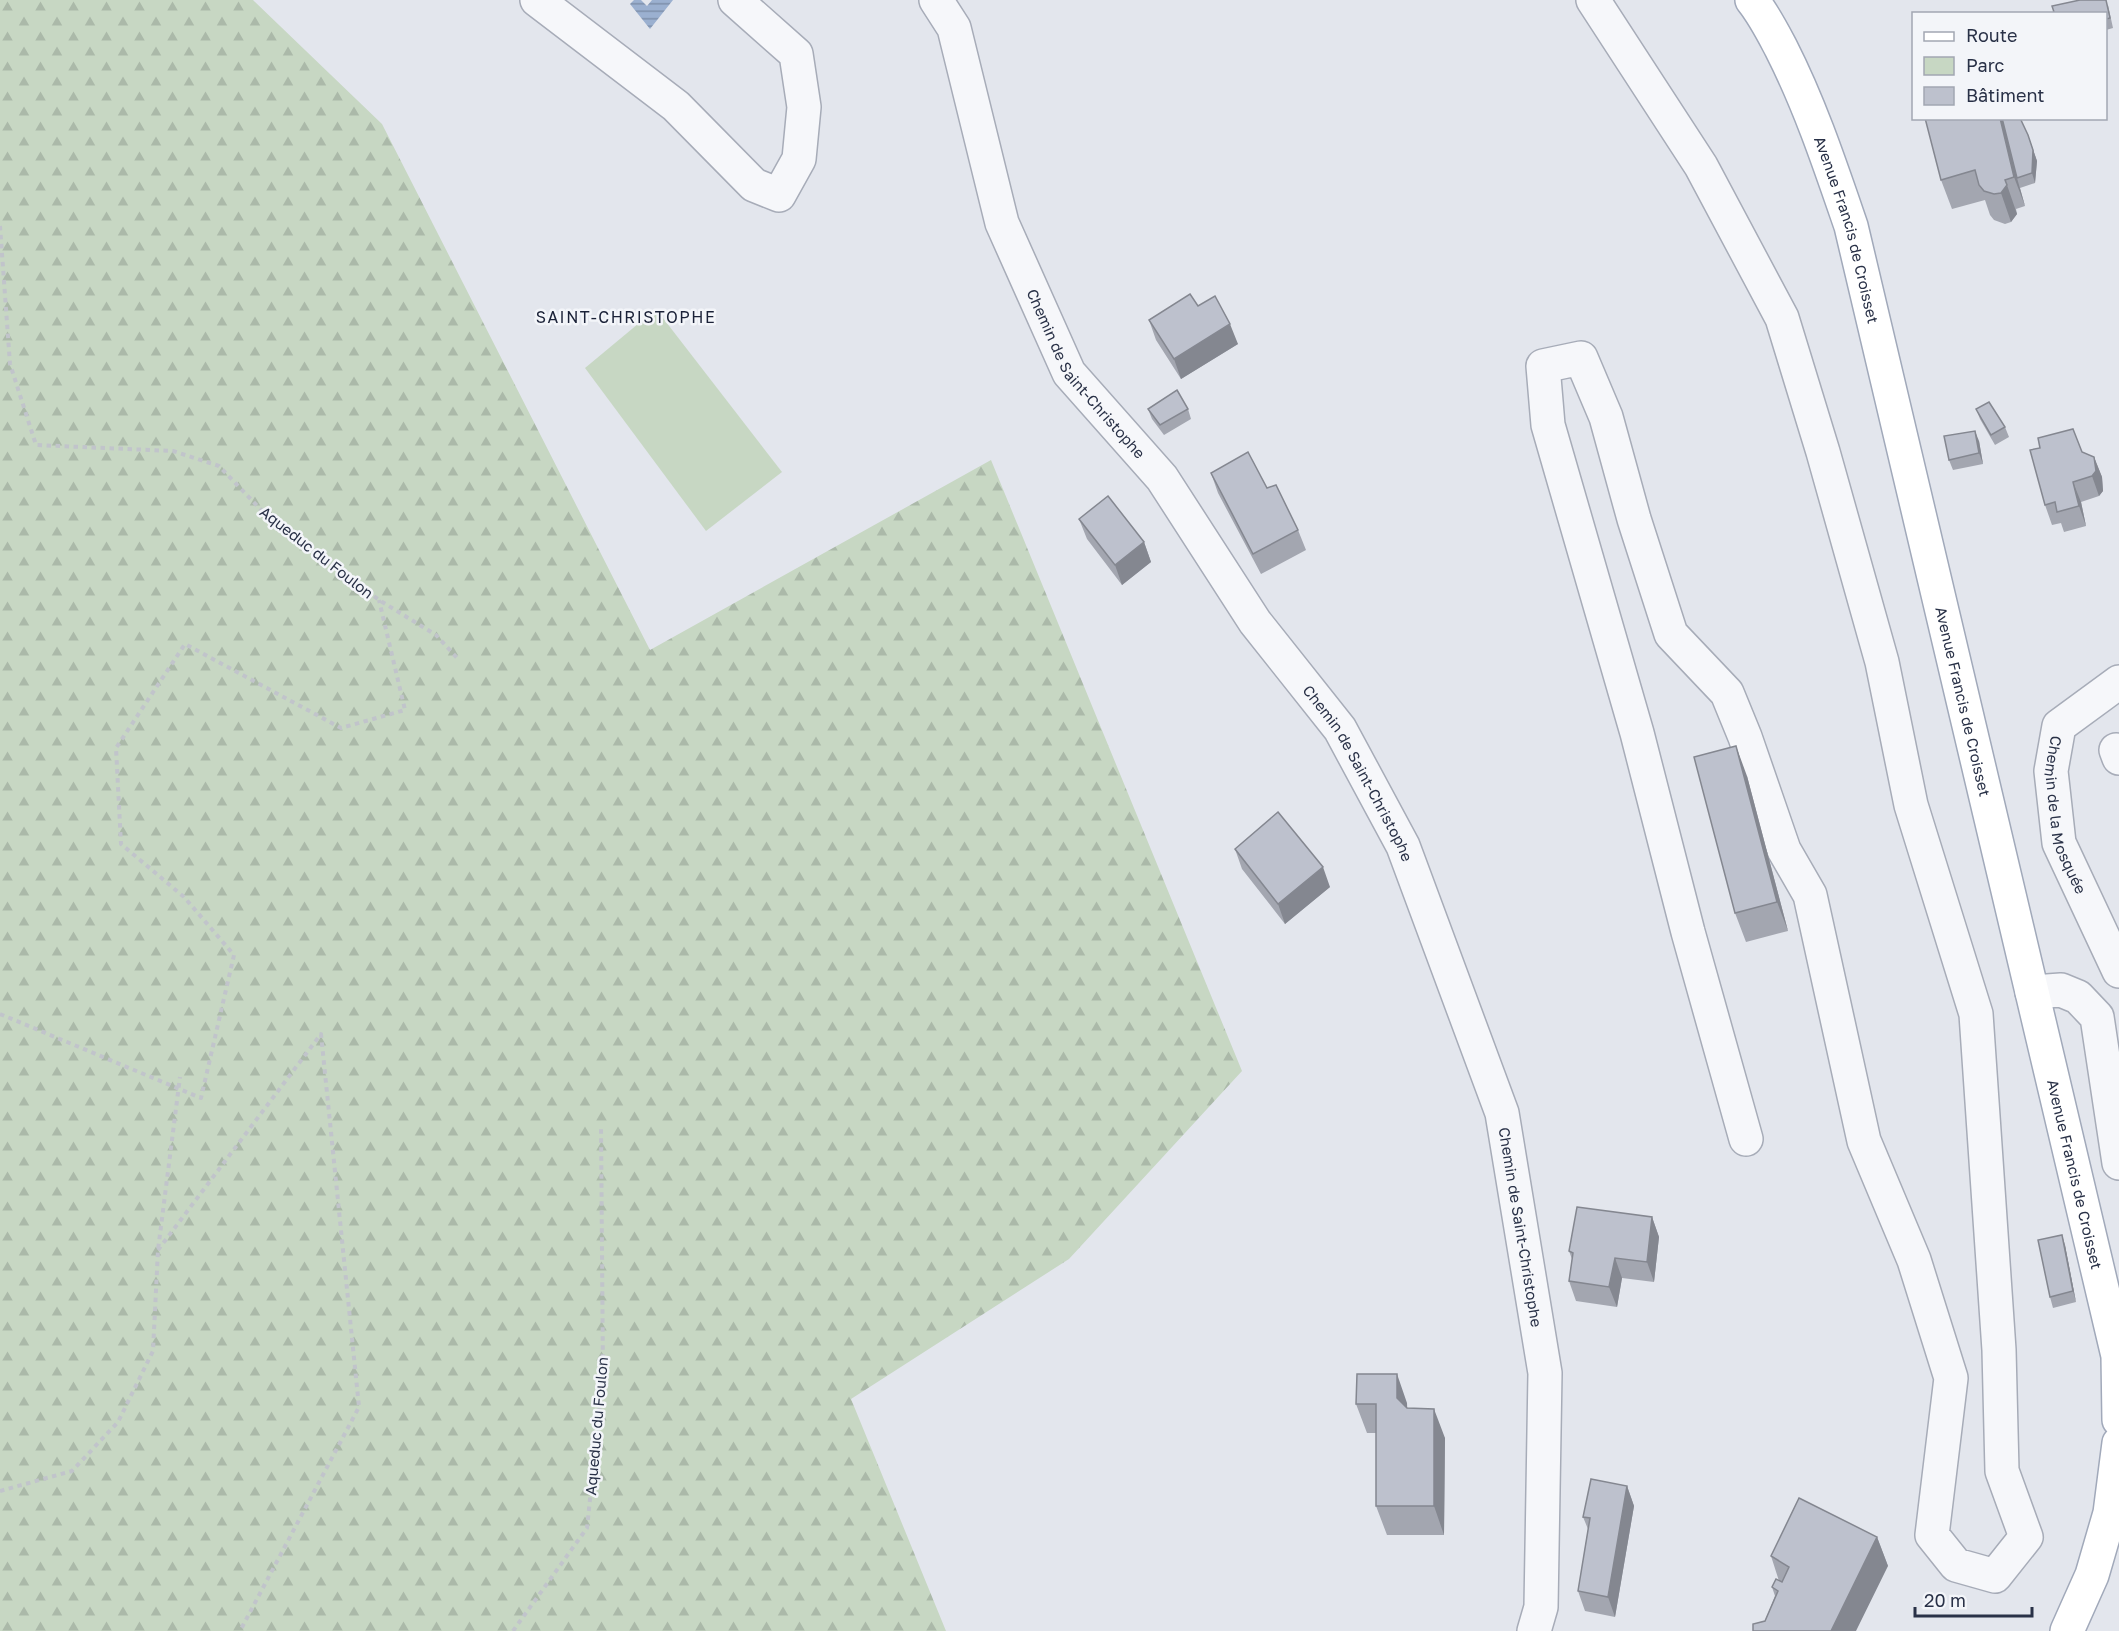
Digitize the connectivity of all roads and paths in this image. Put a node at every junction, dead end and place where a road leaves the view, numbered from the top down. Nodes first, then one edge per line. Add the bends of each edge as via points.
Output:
1 (537, 0) edge
2 (735, 0) edge
3 (936, 0) edge
4 (1593, 0) edge
5 (1752, 0) edge
6 (0, 226) edge
7 (379, 600) junction
8 (459, 660) dead end
9 (2119, 682) edge
10 (2119, 971) edge
11 (2032, 992) junction
12 (0, 1014) edge
13 (180, 1077) dead end
14 (178, 1088) junction
15 (601, 1125) dead end
16 (1746, 1139) dead end
17 (2119, 1163) edge
18 (158, 1250) junction
19 (2119, 1420) edge
20 (2119, 1443) edge
21 (0, 1491) edge
22 (240, 1631) edge
23 (513, 1631) edge
24 (1534, 1631) edge
25 (2067, 1631) edge

1 - 2 street via 676,106 754,185 779,195 799,159 804,107 796,54
3 - 24 street, Chemin de Saint-Christophe via 954,28 1002,223 1069,373 1162,478 1255,622 1340,729 1403,846 1498,1102 1545,1373 1541,1607
4 - 16 street via 1701,166 1782,318 1882,662 1911,805 1976,1014 1999,1350 2002,1472 2026,1537 1995,1576 1956,1565 1932,1535 1951,1378 1914,1260 1864,1141 1810,895 1784,850 1727,693 1671,633 1606,417 1581,358 1543,366 1548,425 1637,733
5 - 11 main road, Avenue Francis de Croisset via 1791,69 1820,134 1851,226
6 - 7 path, Aqueduc du Foulon via 10,364 36,445 173,451 219,466 265,514
7 - 8 path, Aqueduc du Foulon via 436,635
7 - 14 path via 405,710 341,728 185,644 116,748 121,844 184,897 234,955 201,1098
9 - 10 street, Chemin de la Mosquée via 2059,726 2051,771 2059,843
11 - 17 street via 2070,993 2097,1017
11 - 19 main road, Avenue Francis de Croisset via 2118,1356
12 - 14 path
13 - 14 path
14 - 18 path
15 - 23 path, Aqueduc du Foulon via 603,1375 587,1528
18 - 21 path via 153,1351 118,1422 72,1471
18 - 22 path via 321,1034 359,1407
20 - 25 main road via 2110,1513 2092,1575

